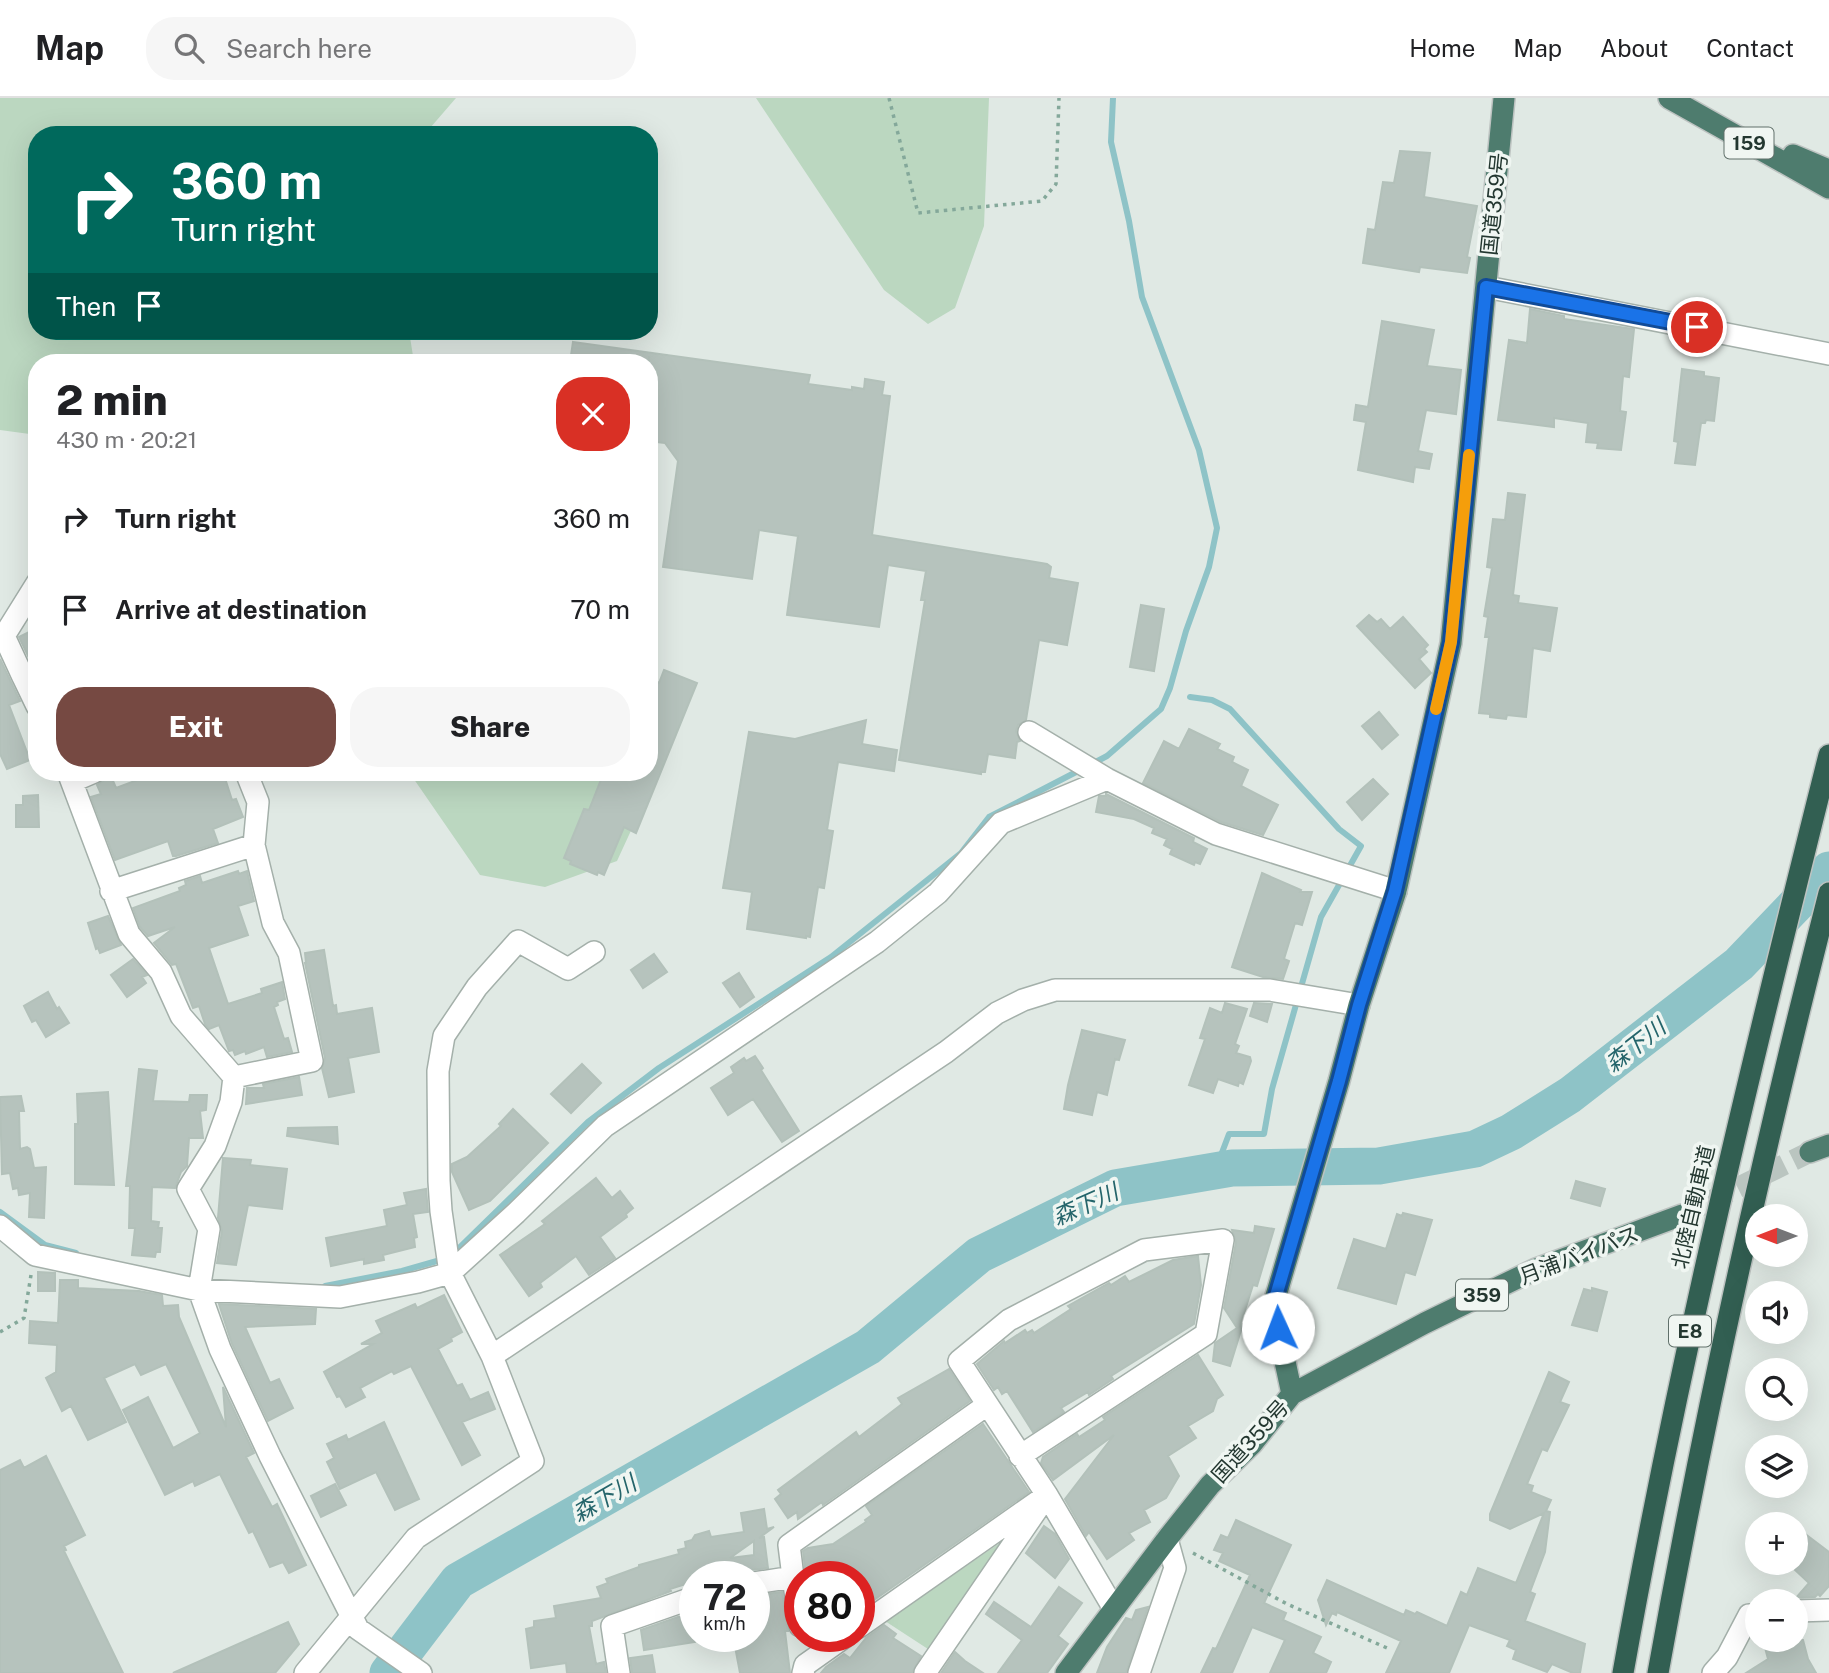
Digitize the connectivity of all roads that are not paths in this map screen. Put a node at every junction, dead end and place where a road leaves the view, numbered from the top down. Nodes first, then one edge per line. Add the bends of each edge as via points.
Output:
1 (1504, 98) edge
2 (1669, 98) edge
3 (1746, 135) junction
4 (1829, 170) edge
5 (1829, 177) edge
6 (1829, 188) edge
7 (1486, 287) junction
8 (1829, 354) edge
9 (28, 597) edge
10 (28, 671) edge
11 (1030, 732) dead end
12 (1829, 755) edge
13 (1101, 775) junction
14 (72, 781) edge
15 (250, 781) edge
16 (254, 845) junction
17 (111, 891) junction
18 (1395, 891) junction
19 (1829, 893) edge
20 (594, 952) dead end
21 (1359, 1005) junction
22 (234, 1077) junction
23 (1682, 1215) tunnel mouth
24 (0, 1226) edge
25 (448, 1263) junction
26 (199, 1290) junction
27 (492, 1356) junction
28 (1292, 1394) junction
29 (987, 1405) junction
30 (1020, 1456) junction
31 (1047, 1495) junction
32 (1167, 1539) junction
33 (791, 1561) edge
34 (679, 1603) edge
35 (1114, 1609) junction
36 (1829, 1610) edge
37 (1808, 1611) edge
38 (875, 1616) edge
39 (355, 1622) junction
40 (1745, 1623) edge
41 (826, 1652) edge
42 (804, 1669) edge
43 (305, 1673) edge
44 (421, 1673) edge
45 (619, 1673) edge
46 (925, 1673) edge
47 (1066, 1673) edge
48 (1139, 1673) edge
49 (1623, 1673) edge
50 (1658, 1673) edge
51 (1713, 1673) edge

1 - 7 highway, 国道359号
2 - 3 highway, 159
2 - 6 highway, 159
3 - 4 highway, 159
3 - 5 highway, 159
7 - 8 street
7 - 18 highway, 国道359号 via 1451,642
9 - 10 street via 4,636
11 - 13 street
12 - 49 highway, 北陸自動車道 / E8 via 1749,1070 1692,1320
13 - 18 street via 1216,834
13 - 25 street via 1000,822 938,893 877,942 605,1126 516,1213
14 - 17 street
15 - 16 street via 258,802
16 - 17 street
16 - 22 street via 274,923 289,953 312,1061
17 - 22 street via 129,934 161,972 181,1016
18 - 21 highway, 国道359号
19 - 50 highway, E8 via 1727,1322
20 - 25 street via 568,969 518,941 444,1036 438,1071 439,1181
21 - 27 street via 1270,990 1055,990 1023,1000 997,1013 946,1052
21 - 28 highway, 国道359号 via 1273,1306
22 - 26 street via 215,1146 188,1189 209,1229
23 - 28 highway, 月浦バイパス / 359 via 1536,1269
24 - 26 street via 35,1255
25 - 26 street via 418,1282 340,1297
25 - 27 street
26 - 39 street via 236,1385
27 - 39 street via 533,1461 416,1538
28 - 32 highway, 国道359号 / 359
29 - 30 street
29 - 30 street via 959,1361 1009,1320 1144,1250 1223,1240 1206,1334
29 - 33 street via 789,1545
30 - 31 street
31 - 35 street
31 - 38 street
31 - 46 street
32 - 35 highway, 国道359号 / 359
32 - 48 street via 1175,1568
34 - 45 street via 612,1626
35 - 47 highway, 国道359号 / 359
36 - 37 street
39 - 43 street
39 - 44 street
40 - 51 street
41 - 42 street

